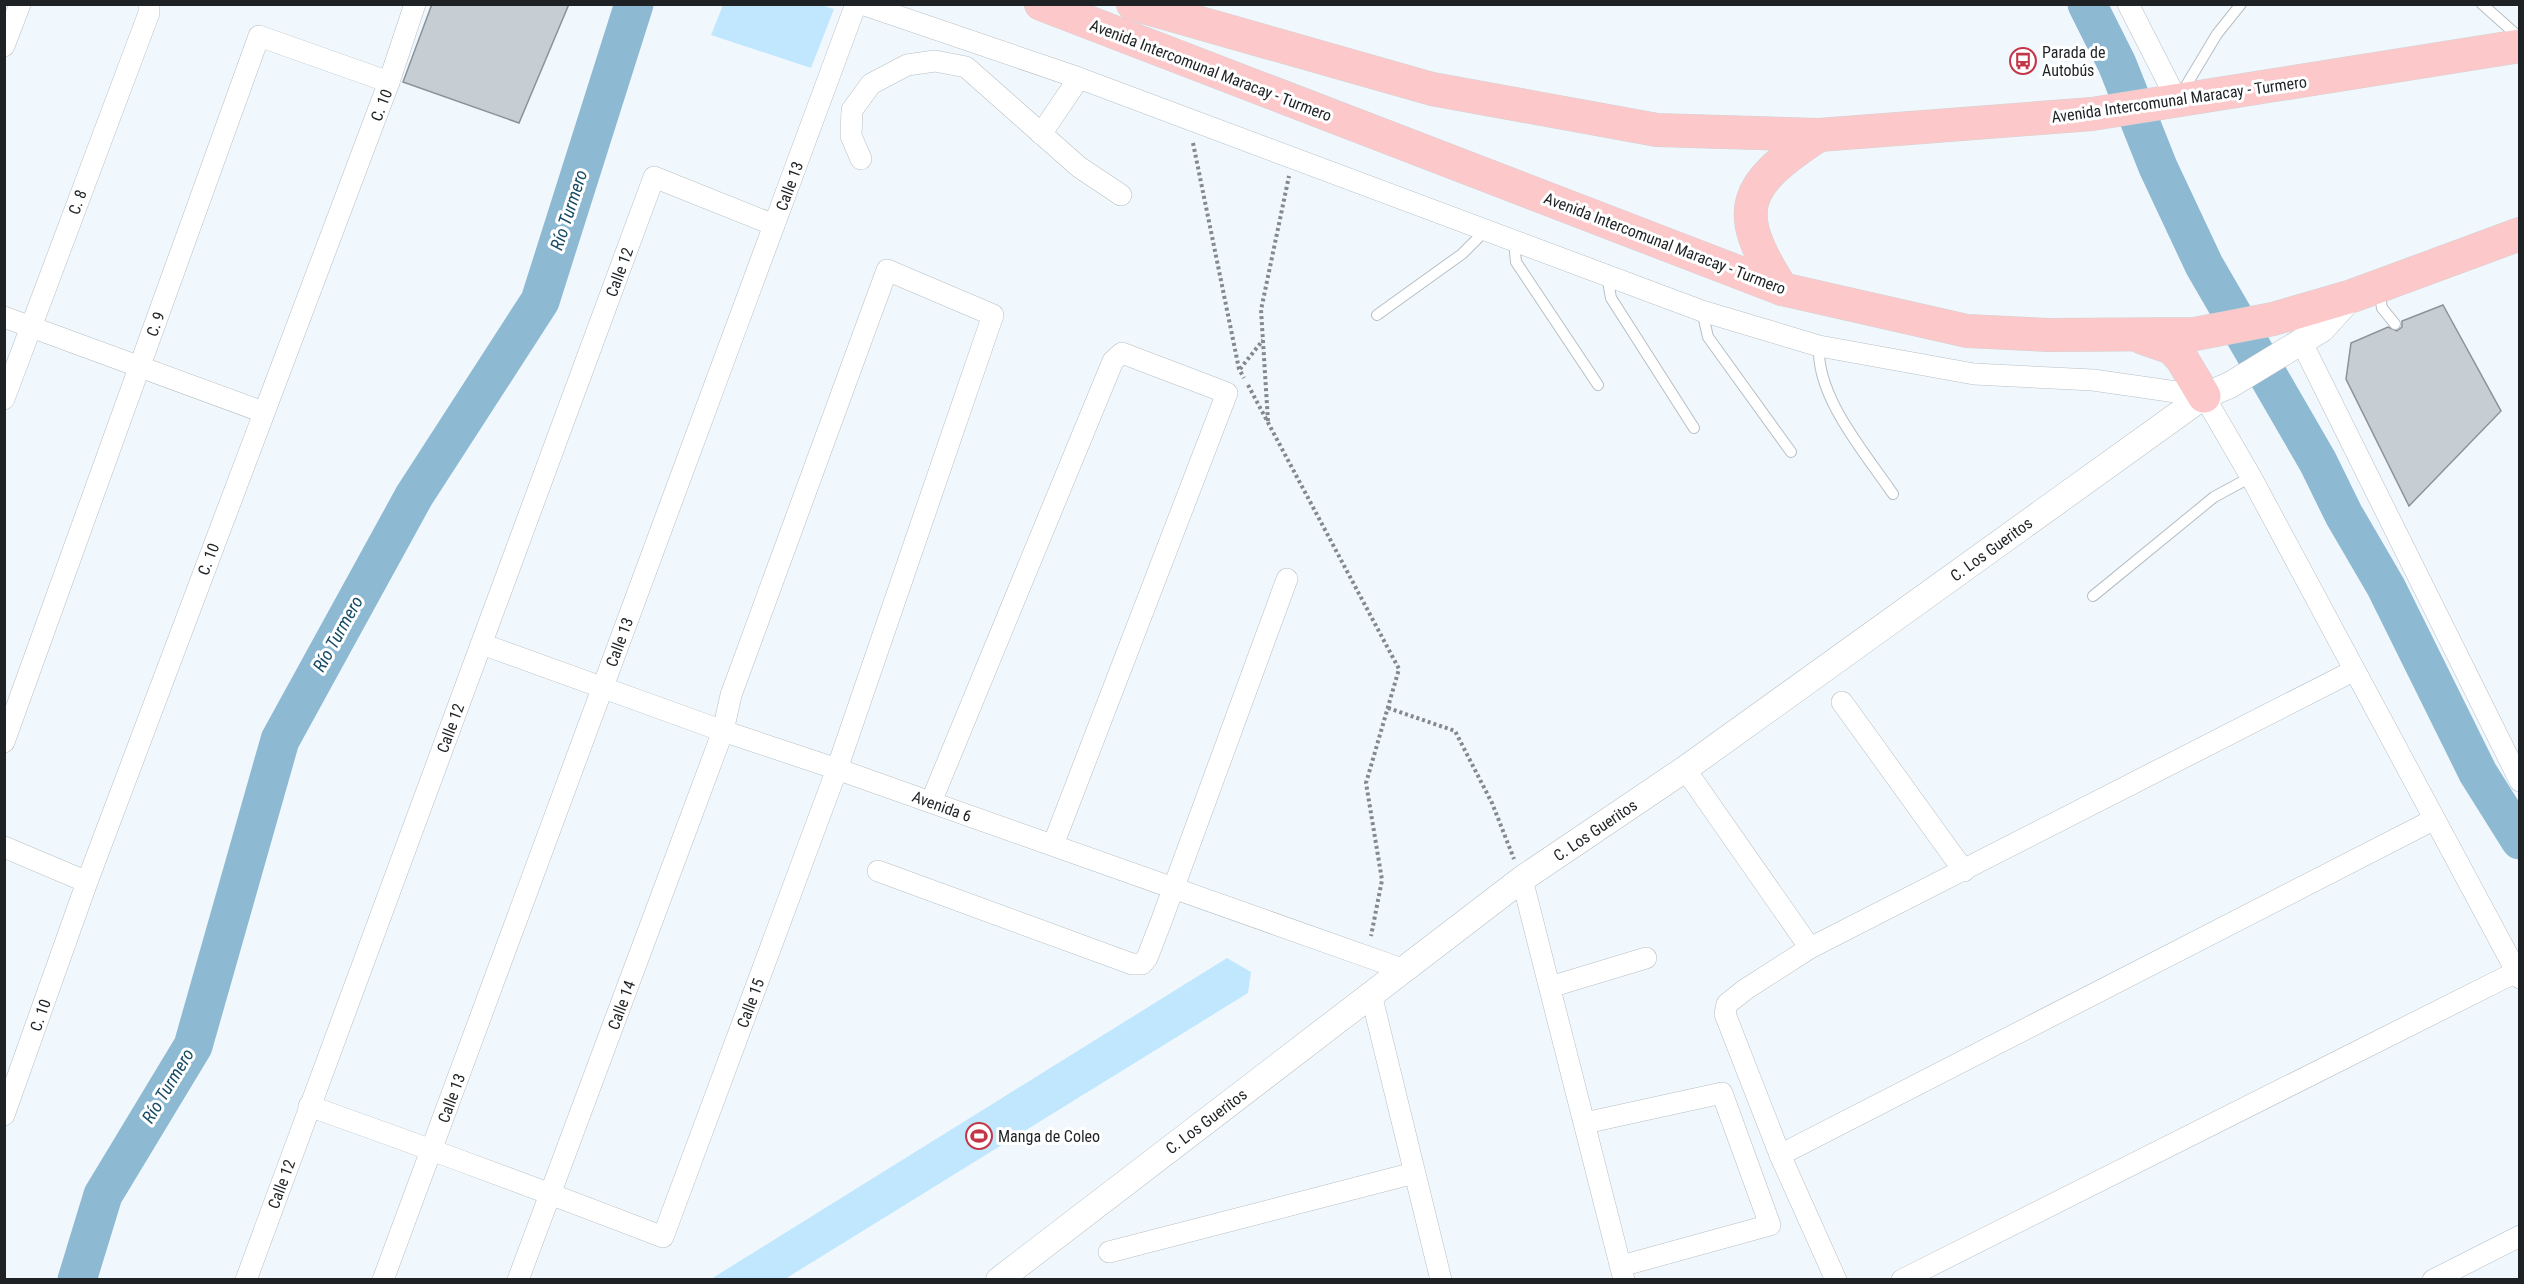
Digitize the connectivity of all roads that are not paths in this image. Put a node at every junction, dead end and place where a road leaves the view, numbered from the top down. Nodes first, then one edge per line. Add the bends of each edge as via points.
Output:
1 (20, 4) edge
2 (150, 4) edge
3 (415, 4) edge
4 (856, 4) edge
5 (862, 4) edge
6 (1041, 4) edge
7 (1133, 4) edge
8 (2128, 4) edge
9 (2241, 4) edge
10 (2482, 4) edge
11 (2520, 38) edge
12 (4, 46) edge
13 (2520, 46) edge
14 (1079, 78) junction
15 (389, 82) junction
16 (2163, 103) junction
17 (1041, 134) junction
18 (1819, 135) junction
19 (861, 159) dead end
20 (1120, 195) dead end
21 (774, 225) junction
22 (1486, 230) junction
23 (2520, 234) edge
24 (1514, 242) junction
25 (1607, 276) junction
26 (1782, 289) junction
27 (2365, 291) junction
28 (1702, 311) junction
29 (1377, 315) dead end
30 (4, 316) edge
31 (2394, 324) dead end
32 (32, 326) junction
33 (2139, 336) junction
34 (1819, 346) junction
35 (2294, 346) junction
36 (140, 368) junction
37 (1598, 385) dead end
38 (2217, 391) junction
39 (4, 399) edge
40 (263, 412) junction
41 (1694, 428) dead end
42 (1791, 452) dead end
43 (2251, 477) junction
44 (1893, 494) dead end
45 (1287, 579) dead end
46 (2094, 596) dead end
47 (482, 644) junction
48 (2353, 671) junction
49 (602, 686) junction
50 (1842, 702) dead end
51 (723, 731) junction
52 (4, 742) edge
53 (837, 769) junction
54 (1685, 769) junction
55 (2520, 781) edge
56 (931, 802) junction
57 (2433, 820) junction
58 (1053, 845) junction
59 (4, 847) edge
60 (878, 871) dead end
61 (1964, 871) junction
62 (1522, 879) junction
63 (87, 882) junction
64 (1173, 888) junction
65 (1810, 948) junction
66 (1646, 958) dead end
67 (1402, 969) junction
68 (2518, 975) edge
69 (1550, 987) junction
70 (1371, 994) junction
71 (309, 1106) junction
72 (4, 1115) edge
73 (1585, 1124) junction
74 (432, 1149) junction
75 (1780, 1155) junction
76 (1414, 1173) junction
77 (551, 1194) junction
78 (2520, 1236) edge
79 (1109, 1252) dead end
80 (1623, 1273) edge
81 (246, 1280) edge
82 (384, 1280) edge
83 (518, 1280) edge
84 (999, 1280) edge
85 (1441, 1280) edge
86 (1836, 1280) edge
87 (1902, 1280) edge
88 (2433, 1280) edge

1 - 12 street
2 - 32 street, C. 8
3 - 15 street, C. 10
4 - 21 street, Calle 13
5 - 14 street
6 - 26 main road, Avenida Intercomunal Maracay - Turmero
7 - 18 main road, Avenida Intercomunal Maracay - Turmero via 1432,89 1657,130
8 - 16 street
9 - 16 lane
10 - 11 lane
13 - 16 main road, Avenida Intercomunal Maracay - Turmero
14 - 17 street
14 - 22 street
15 - 36 street, C. 9 via 259,36
15 - 40 street, C. 10
16 - 18 main road, Avenida Intercomunal Maracay - Turmero via 2092,114
17 - 19 street via 966,67 935,60 907,65 871,84 852,110 851,136
17 - 20 street
18 - 26 main road via 1782,160 1754,194 1749,224 1763,261
21 - 47 street, Calle 12 via 654,177
21 - 49 street, Calle 13
22 - 24 street
22 - 29 lane via 1462,254
23 - 27 main road, Avenida Intercomunal Maracay - Turmero
24 - 25 street
24 - 37 lane via 1516,262
25 - 28 street
25 - 41 lane via 1611,298
26 - 33 main road, Avenida Intercomunal Maracay - Turmero via 1967,331
27 - 31 lane
27 - 33 main road, Avenida Intercomunal Maracay - Turmero via 2273,319 2195,334
27 - 35 street, C. Los Gueritos via 2322,329
28 - 34 street
28 - 42 lane via 1708,337
30 - 32 street
32 - 36 street
32 - 39 street, C. 8
33 - 38 main road via 2172,348
34 - 38 street via 1974,374
34 - 44 lane via 1824,385
35 - 38 street, C. Los Gueritos
35 - 55 street
36 - 40 street
36 - 52 street, C. 9
38 - 43 street
38 - 54 street, C. Los Gueritos
40 - 63 street, C. 10
43 - 46 lane via 2214,497
43 - 48 street
45 - 64 street
47 - 49 street, Avenida 6
47 - 71 street, Calle 12
48 - 57 street
48 - 61 street
49 - 51 street, Avenida 6
49 - 74 street, Calle 13
50 - 61 street
51 - 53 street, Avenida 6
51 - 53 street, Calle 14 via 731,695 887,270 993,315
51 - 77 street, Calle 14
53 - 56 street, Avenida 6
53 - 77 street, Calle 15 via 663,1237
54 - 62 street, C. Los Gueritos
54 - 65 street
56 - 58 street, Avenida 6
56 - 58 street via 1113,361 1122,353 1227,393
57 - 68 street
57 - 75 street
58 - 64 street, Avenida 6
59 - 63 street
60 - 64 street via 1132,964 1142,964 1147,958
61 - 65 street
62 - 67 street, C. Los Gueritos
62 - 69 street
63 - 72 street, C. 10
64 - 67 street, Avenida 6
65 - 75 street via 1746,989 1727,1004 1725,1014
66 - 69 street
67 - 70 street, C. Los Gueritos
68 - 87 street
69 - 73 street
70 - 76 street
70 - 84 street, C. Los Gueritos
71 - 74 street
71 - 81 street, Calle 12
73 - 80 street
73 - 80 street via 1722,1093 1770,1225
74 - 77 street
74 - 82 street, Calle 13
75 - 86 street
76 - 79 street
76 - 85 street
77 - 83 street, Calle 14
78 - 88 street

